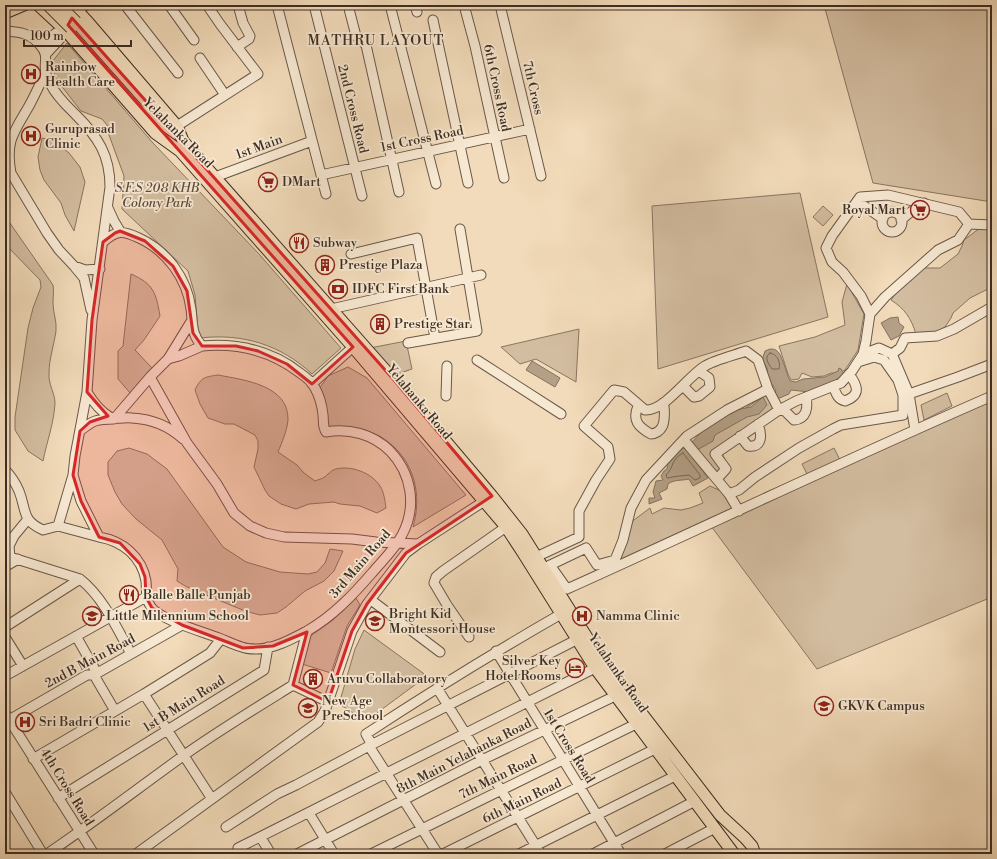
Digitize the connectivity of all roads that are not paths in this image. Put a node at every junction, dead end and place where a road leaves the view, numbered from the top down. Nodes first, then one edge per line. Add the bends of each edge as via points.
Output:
1 (24, 5) edge
2 (38, 5) edge
3 (48, 5) edge
4 (59, 5) edge
5 (125, 5) edge
6 (169, 5) edge
7 (207, 5) edge
8 (238, 5) edge
9 (277, 5) edge
10 (314, 5) edge
11 (348, 5) edge
12 (390, 5) edge
13 (464, 5) edge
14 (500, 5) edge
15 (78, 6) edge
16 (5, 14) edge
17 (433, 20) dead end
18 (71, 27) junction
19 (5, 31) edge
20 (194, 40) dead end
21 (237, 47) junction
22 (43, 50) junction
23 (200, 58) dead end
24 (46, 73) junction
25 (178, 73) dead end
26 (225, 95) junction
27 (177, 126) junction
28 (530, 129) junction
29 (494, 137) junction
30 (312, 142) junction
31 (460, 144) junction
32 (181, 146) junction
33 (428, 151) junction
34 (392, 159) junction
35 (355, 168) junction
36 (321, 175) junction
37 (541, 176) dead end
38 (215, 177) junction
39 (504, 178) dead end
40 (468, 183) dead end
41 (436, 184) dead end
42 (399, 192) dead end
43 (326, 194) dead end
44 (362, 196) dead end
45 (857, 201) junction
46 (924, 203) junction
47 (108, 204) junction
48 (883, 219) junction
49 (901, 220) junction
50 (969, 224) junction
51 (992, 225) edge
52 (460, 229) dead end
53 (120, 231) junction
54 (103, 242) junction
55 (350, 254) dead end
56 (74, 266) junction
57 (100, 269) junction
58 (481, 275) dead end
59 (468, 278) junction
60 (426, 287) junction
61 (992, 307) edge
62 (331, 309) junction
63 (870, 314) junction
64 (92, 320) junction
65 (192, 320) junction
66 (435, 338) junction
67 (408, 343) dead end
68 (202, 346) junction
69 (353, 347) junction
70 (892, 354) junction
71 (860, 358) junction
72 (168, 359) junction
73 (477, 360) dead end
74 (992, 364) edge
75 (447, 366) dead end
76 (699, 371) junction
77 (849, 374) junction
78 (150, 377) junction
79 (312, 384) junction
80 (902, 384) junction
81 (683, 386) junction
82 (833, 386) junction
83 (768, 389) junction
84 (87, 392) junction
85 (910, 394) junction
86 (446, 396) dead end
87 (992, 396) edge
88 (806, 397) junction
89 (663, 403) junction
90 (638, 406) junction
91 (779, 410) junction
92 (561, 414) dead end
93 (114, 419) junction
94 (758, 424) junction
95 (915, 430) junction
96 (80, 431) junction
97 (740, 436) junction
98 (684, 440) junction
99 (187, 443) junction
100 (7, 475) edge
101 (73, 475) junction
102 (717, 479) junction
103 (729, 494) junction
104 (488, 498) junction
105 (739, 511) junction
106 (28, 519) junction
107 (58, 526) junction
108 (506, 527) junction
109 (99, 536) junction
110 (397, 543) junction
111 (418, 544) junction
112 (7, 545) edge
113 (536, 557) junction
114 (18, 559) junction
115 (5, 565) edge
116 (547, 567) junction
117 (80, 579) junction
118 (356, 591) junction
119 (146, 597) junction
120 (369, 602) junction
121 (561, 614) junction
122 (110, 617) junction
123 (182, 624) junction
124 (5, 628) edge
125 (307, 631) junction
126 (76, 636) junction
127 (5, 637) edge
128 (469, 637) dead end
129 (221, 639) junction
130 (578, 640) junction
131 (268, 647) junction
132 (496, 651) junction
133 (440, 652) dead end
134 (131, 654) junction
135 (23, 666) junction
136 (595, 668) junction
137 (96, 674) junction
138 (510, 674) junction
139 (5, 676) edge
140 (293, 685) junction
141 (437, 688) junction
142 (144, 694) junction
143 (615, 696) junction
144 (328, 702) junction
145 (527, 702) junction
146 (448, 706) junction
147 (115, 711) junction
148 (7, 716) edge
149 (636, 724) junction
150 (168, 730) junction
151 (545, 731) junction
152 (465, 734) junction
153 (370, 745) junction
154 (655, 749) junction
155 (184, 756) junction
156 (33, 759) junction
157 (482, 760) junction
158 (562, 760) junction
159 (386, 774) junction
160 (675, 776) junction
161 (579, 787) junction
162 (501, 790) junction
163 (5, 792) edge
164 (58, 798) junction
165 (212, 799) junction
166 (404, 801) junction
167 (695, 801) junction
168 (309, 813) junction
169 (597, 815) junction
170 (518, 817) junction
171 (226, 826) dead end
172 (715, 828) junction
173 (422, 829) junction
174 (80, 832) junction
175 (261, 838) junction
176 (325, 840) junction
177 (614, 844) junction
178 (536, 846) junction
179 (238, 848) dead end
180 (43, 854) edge
181 (47, 854) edge
182 (94, 854) edge
183 (136, 854) edge
184 (271, 854) edge
185 (297, 854) edge
186 (334, 854) edge
187 (371, 854) edge
188 (438, 854) edge
189 (443, 854) edge
190 (519, 854) edge
191 (541, 854) edge
192 (593, 854) edge
193 (620, 854) edge
194 (665, 854) edge
195 (734, 854) edge
196 (755, 854) edge

1 - 16 main road
2 - 18 main road
3 - 18 main road, bridge
4 - 18 main road, bridge
5 - 25 street
6 - 20 street
7 - 21 street
8 - 21 street via 250,36
9 - 30 street
10 - 35 street, 2nd Cross Road
11 - 34 street via 356,36 366,45
12 - 33 street
13 - 29 street, 6th Cross Road
14 - 28 street, 7th Cross
15 - 18 street
15 - 27 main road, Yelahanka Road
17 - 31 street
18 - 22 street via 56,32
18 - 32 main road
19 - 22 street via 29,35
21 - 26 street via 258,74
22 - 24 street
23 - 26 street
24 - 47 street via 60,99 91,131 104,153 110,178
24 - 56 street via 14,131 9,151 11,172 47,233
26 - 27 street
27 - 32 main road, Yelahanka Road
28 - 29 street, 1st Cross Road
28 - 37 street, 7th Cross
29 - 31 street, 1st Cross Road
29 - 39 street, 6th Cross Road
30 - 36 street
30 - 38 street, 1st Main
31 - 33 street, 1st Cross Road
31 - 40 street
32 - 38 main road, Yelahanka Road
32 - 69 main road, Yelahanka Road
33 - 34 street, 1st Cross Road
33 - 41 street
34 - 35 street, 1st Cross Road
34 - 42 street
35 - 36 street, 1st Cross Road
35 - 44 street, 2nd Cross Road
36 - 43 street
38 - 62 main road, Yelahanka Road
45 - 46 street via 860,197 888,194
45 - 48 street
45 - 63 street via 826,248 832,262 861,296
46 - 49 street
46 - 50 street via 959,212
47 - 53 street
47 - 54 street
48 - 49 street via 892,213 898,215
48 - 49 street via 884,227 889,232 899,230
50 - 51 street
50 - 63 street via 958,240 938,250 885,297
52 - 59 street
53 - 54 street
53 - 65 street via 149,243 173,266 187,291
54 - 57 street
55 - 60 street via 417,238
56 - 57 street via 85,270
56 - 64 street via 84,278
57 - 64 street
58 - 59 street
59 - 60 street
59 - 66 street via 477,331
60 - 62 street
60 - 66 street
61 - 70 street via 937,336 905,338 900,348
62 - 104 main road, Yelahanka Road via 394,380
63 - 71 street via 866,341
64 - 84 street
65 - 68 street via 193,333
65 - 72 street
66 - 67 street
68 - 72 street
68 - 79 street, 3rd Main Road via 236,346 258,351 287,364
69 - 79 street
69 - 104 main road, Yelahanka Road
70 - 71 street via 879,348
70 - 80 street
71 - 77 street
71 - 80 street via 874,357 884,360
72 - 78 street
73 - 92 street
74 - 85 street
75 - 86 street
76 - 81 street
76 - 81 street via 709,378 710,387 694,397
76 - 83 street via 705,365 746,351 758,360
77 - 82 street via 841,383
77 - 82 street via 857,386 854,397 841,400
78 - 93 street
78 - 99 street
79 - 110 street, 3rd Main Road via 321,402 323,427 326,432 347,431 368,436 389,450 404,471 411,504 408,520
80 - 85 street
80 - 103 street via 903,415 841,425 799,448 754,477 739,490
81 - 89 street
82 - 88 street
83 - 91 street
83 - 98 street via 727,410
84 - 93 street via 96,406
84 - 96 street
85 - 95 street
87 - 95 street
88 - 91 street
88 - 91 street via 806,412 798,420 794,420 786,411
89 - 90 street via 652,411
89 - 90 street via 665,409 662,427 654,434 641,427 635,419
90 - 113 street via 624,392 614,390 584,426 608,447 610,459 579,511 579,537
91 - 94 street
93 - 96 street via 90,422
93 - 99 street via 150,420 170,429
94 - 97 street
94 - 97 street via 761,435 758,444 748,446
95 - 105 street
96 - 101 street
97 - 102 street via 715,454 726,469
98 - 102 street
98 - 116 street via 646,480 631,508 615,560 597,565 586,548
99 - 110 street via 217,484 234,513 258,530 284,536
100 - 106 street via 19,491
101 - 107 street
101 - 109 street via 81,501
102 - 103 street
103 - 105 street
104 - 108 main road, Yelahanka Road
104 - 111 street
104 - 113 main road, Yelahanka Road via 522,534
105 - 116 street via 567,589
106 - 107 street via 43,530
106 - 112 street
107 - 109 street
108 - 121 main road, Yelahanka Road
108 - 128 street via 434,580 447,606
109 - 119 street via 120,543 136,558 145,577
110 - 111 street
110 - 118 street, 3rd Main Road
111 - 120 street via 406,553
112 - 114 street via 10,557
113 - 116 main road, Yelahanka Road
114 - 115 street
114 - 117 street
116 - 196 main road, Yelahanka Road via 603,663 720,815 745,838
117 - 122 street via 87,584
117 - 124 street
118 - 120 street
118 - 125 street, 3rd Main Road via 338,609
119 - 122 street
119 - 123 street, 3rd Main Road via 152,608
120 - 133 street
120 - 144 street via 352,631
121 - 130 main road, Yelahanka Road
121 - 132 street
122 - 126 street
122 - 134 street
123 - 129 street, 3rd Main Road
123 - 134 street, 2nd B Main Road
125 - 131 street, 3rd Main Road
125 - 140 street
126 - 135 street
126 - 137 street
127 - 135 street
129 - 131 street, 3rd Main Road via 243,648
129 - 142 street via 210,653
130 - 136 main road, Yelahanka Road
130 - 138 street
131 - 150 street, 1st B Main Road via 264,670
132 - 138 street, 1st Cross Road
132 - 141 street
134 - 137 street, 2nd B Main Road
135 - 139 street
136 - 143 main road, Yelahanka Road
136 - 145 street
137 - 147 street
137 - 148 street, 2nd B Main Road via 87,675
138 - 145 street, 1st Cross Road
138 - 146 street
140 - 144 street
140 - 155 street
141 - 146 street
141 - 153 street via 366,734
142 - 147 street
142 - 150 street
143 - 149 main road, Yelahanka Road
143 - 151 street, 8th Main Yelahanka Road
144 - 165 street via 318,722
145 - 151 street, 1st Cross Road
145 - 152 street
146 - 152 street
146 - 153 street
147 - 156 street
148 - 156 street, 4th Cross Road
149 - 154 main road, Yelahanka Road
149 - 158 street, 7th Main Road
150 - 155 street
150 - 164 street, 1st B Main Road
151 - 157 street, 8th Main Yelahanka Road
151 - 158 street, 1st Cross Road
152 - 157 street
152 - 159 street
153 - 159 street
153 - 171 street via 277,794
154 - 160 main road, Yelahanka Road
154 - 161 street, 6th Main Road
155 - 165 street
155 - 174 street
156 - 164 street, 4th Cross Road
157 - 162 street
157 - 166 street, 8th Main Yelahanka Road
158 - 161 street, 1st Cross Road
158 - 162 street, 7th Main Road
159 - 166 street
159 - 168 street
160 - 167 main road, Yelahanka Road
160 - 169 street
161 - 169 street, 1st Cross Road
161 - 170 street, 6th Main Road
162 - 170 street
162 - 173 street, 7th Main Road
163 - 180 street
164 - 174 street, 4th Cross Road
165 - 183 street
166 - 173 street
166 - 176 street, 8th Main Yelahanka Road
167 - 172 main road, Yelahanka Road
167 - 177 street
168 - 175 street
168 - 176 street
169 - 177 street, 1st Cross Road
169 - 178 street
170 - 178 street
170 - 189 street, 6th Main Road
172 - 194 street
172 - 195 main road, Yelahanka Road
173 - 187 street, 7th Main Road
173 - 188 street
174 - 181 street
174 - 182 street, 4th Cross Road
175 - 179 street
175 - 184 street
176 - 185 street, 8th Main Yelahanka Road
176 - 186 street
177 - 192 street
177 - 193 street, 1st Cross Road
178 - 190 street
178 - 191 street

